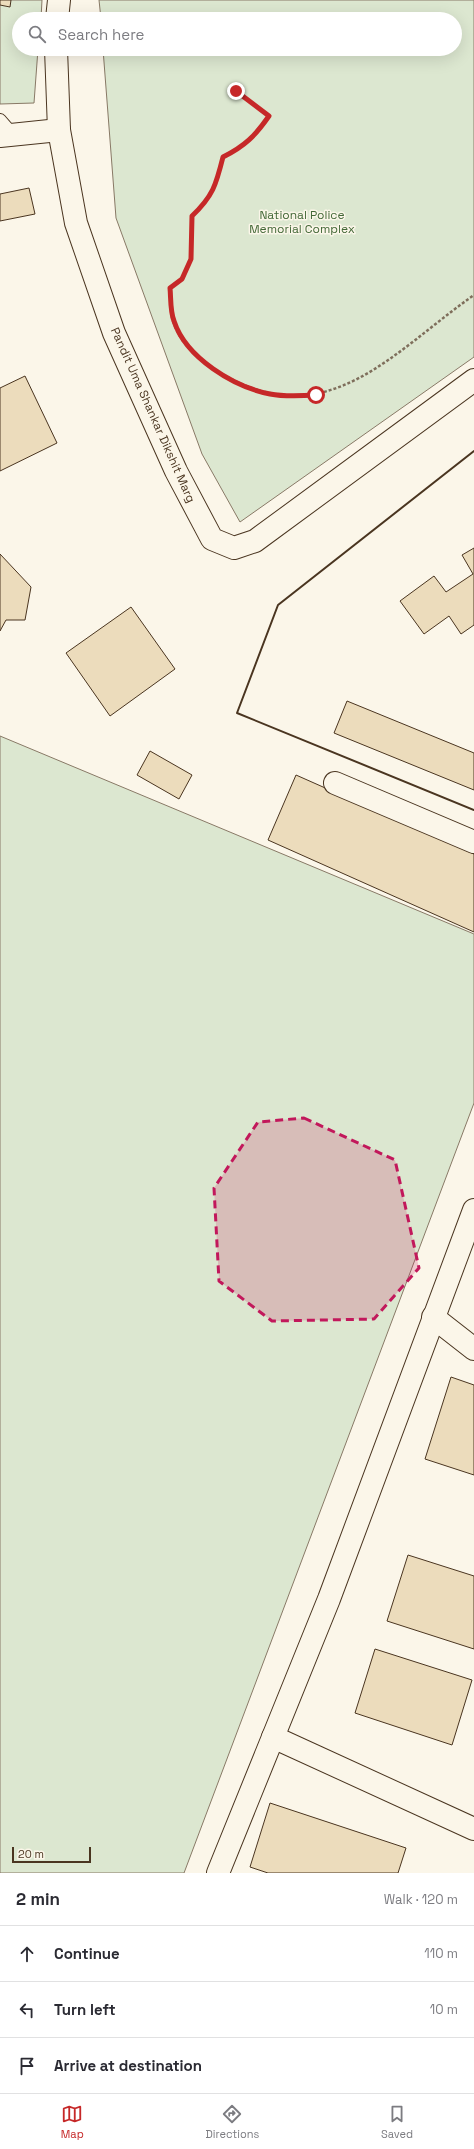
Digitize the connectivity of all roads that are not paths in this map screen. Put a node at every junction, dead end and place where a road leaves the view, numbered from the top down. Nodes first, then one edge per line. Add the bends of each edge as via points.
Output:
1 (59, 0) edge
2 (58, 12) edge
3 (56, 56) edge
4 (4, 130) edge
5 (59, 130) junction
6 (474, 380) edge
7 (335, 783) dead end
8 (474, 842) edge
9 (474, 1210) edge
10 (433, 1317) junction
11 (474, 1349) edge
12 (273, 1737) junction
13 (474, 1828) edge
14 (218, 1873) edge

1 - 2 street
3 - 5 street, Pandit Uma Shankar Dikshit Marg
4 - 5 street
5 - 6 street, Pandit Uma Shankar Dikshit Marg via 76,223 114,333 176,471 212,539 234,548 255,541
7 - 8 street
9 - 10 street
10 - 11 street
10 - 12 street via 329,1600
12 - 13 street
12 - 14 street

